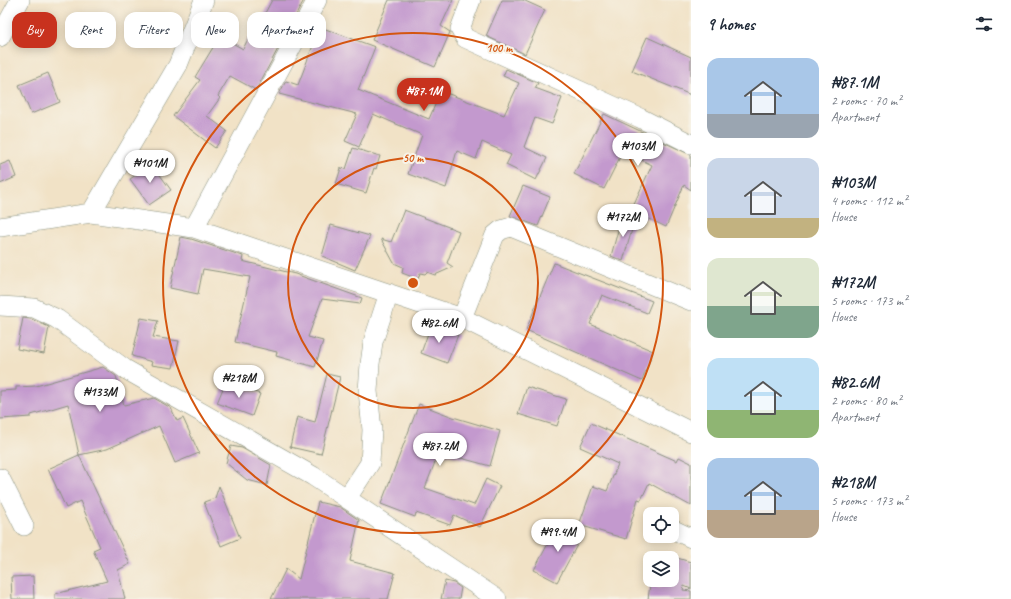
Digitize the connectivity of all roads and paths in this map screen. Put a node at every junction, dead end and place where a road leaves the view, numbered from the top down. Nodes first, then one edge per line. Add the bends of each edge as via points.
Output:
1 (20, 0) edge
2 (204, 0) edge
3 (317, 0) edge
4 (471, 0) edge
5 (0, 37) edge
6 (691, 144) edge
7 (90, 212) junction
8 (0, 227) edge
9 (194, 228) junction
10 (389, 293) junction
11 (691, 301) edge
12 (0, 306) edge
13 (462, 318) junction
14 (691, 432) edge
15 (0, 478) edge
16 (347, 498) junction
17 (24, 526) dead end
18 (679, 532) edge
19 (691, 538) edge
20 (497, 599) edge

1 - 5 street
2 - 7 street via 178,65
3 - 9 street
4 - 6 street via 460,29 465,38
7 - 8 street
7 - 9 street
9 - 10 street
10 - 13 street
10 - 16 street via 373,342 370,364 370,463
11 - 13 street via 511,227 495,235
12 - 16 street via 34,308 57,319 125,369
13 - 14 street
15 - 17 street
16 - 20 street
18 - 19 street

